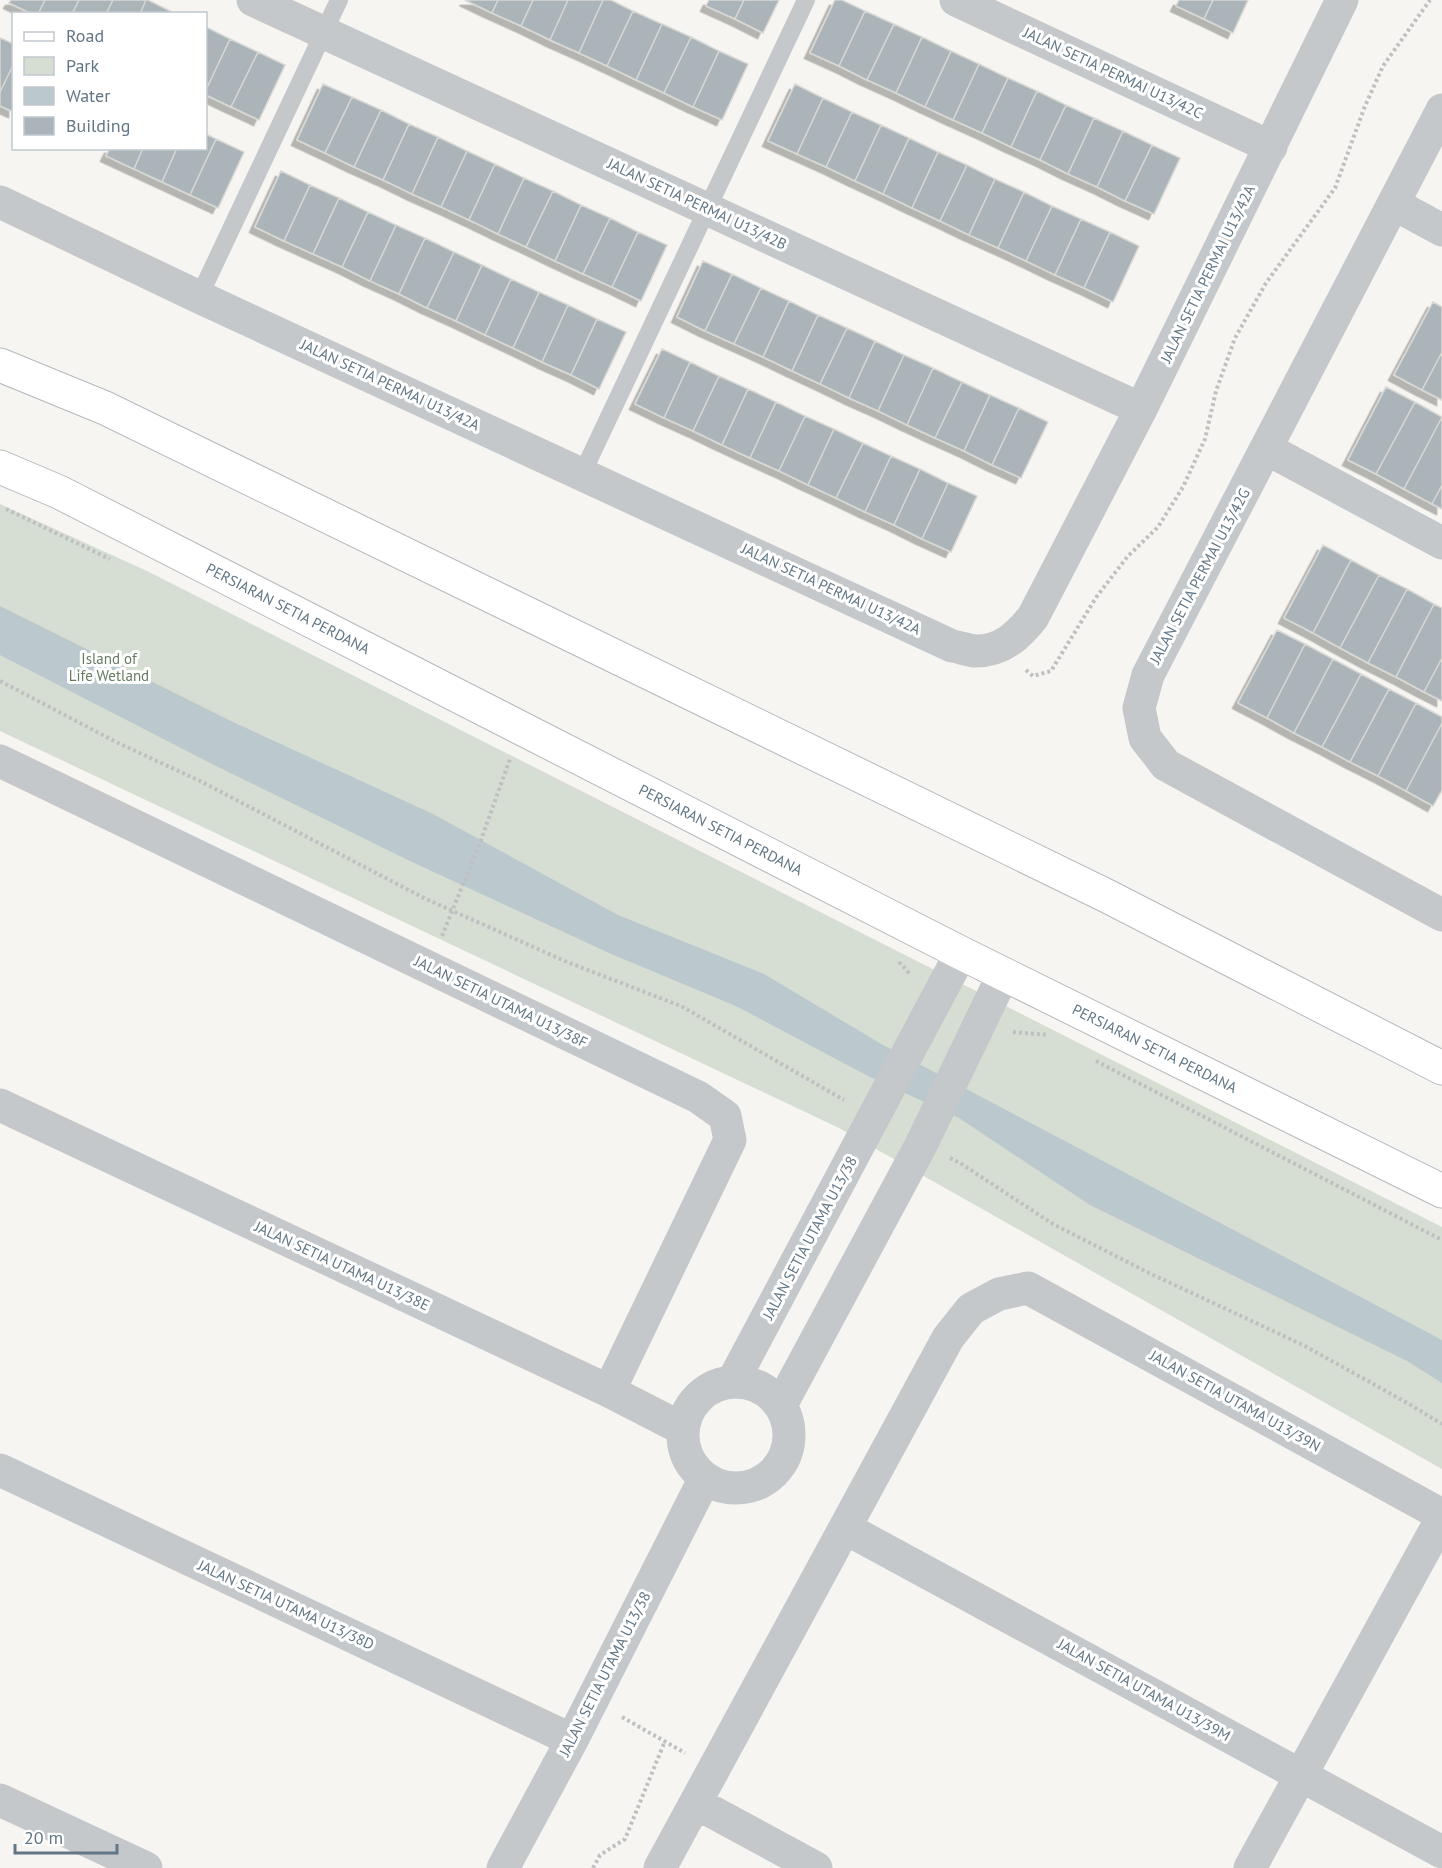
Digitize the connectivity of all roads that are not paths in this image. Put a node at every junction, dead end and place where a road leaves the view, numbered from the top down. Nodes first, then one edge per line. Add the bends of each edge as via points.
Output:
1 (253, 0) edge
2 (339, 0) edge
3 (806, 0) edge
4 (956, 0) edge
5 (1342, 0) edge
6 (324, 33) junction
7 (1442, 110) edge
8 (1271, 147) junction
9 (0, 202) edge
10 (1394, 204) junction
11 (707, 209) junction
12 (1442, 230) edge
13 (199, 297) junction
14 (0, 365) edge
15 (1141, 409) junction
16 (1267, 449) junction
17 (0, 467) edge
18 (582, 474) junction
19 (1442, 543) edge
20 (0, 761) edge
21 (1442, 915) edge
22 (961, 953) junction
23 (1004, 974) junction
24 (1442, 1068) edge
25 (0, 1105) edge
26 (1442, 1191) edge
27 (733, 1382) junction
28 (609, 1391) junction
29 (781, 1405) junction
30 (683, 1429) junction
31 (0, 1470) edge
32 (705, 1478) junction
33 (1442, 1516) edge
34 (845, 1528) junction
35 (572, 1740) junction
36 (1300, 1775) junction
37 (0, 1800) edge
38 (696, 1803) junction
39 (1442, 1852) edge
40 (146, 1868) edge
41 (503, 1868) edge
42 (660, 1868) edge
43 (816, 1868) edge
44 (1250, 1868) edge

1 - 6 street, JALAN SETIA PERMAI U13/42B
2 - 6 lane
3 - 11 lane
4 - 8 street, JALAN SETIA PERMAI U13/42C
5 - 8 street, JALAN SETIA PERMAI U13/42A
6 - 11 street, JALAN SETIA PERMAI U13/42B
6 - 13 lane
7 - 10 street, JALAN SETIA PERMAI U13/42G
8 - 15 street, JALAN SETIA PERMAI U13/42A
9 - 13 street, JALAN SETIA PERMAI U13/42A
10 - 12 street
10 - 16 street, JALAN SETIA PERMAI U13/42G
11 - 15 street, JALAN SETIA PERMAI U13/42B
11 - 18 lane
13 - 18 street, JALAN SETIA PERMAI U13/42A
14 - 24 main road via 105,408 1086,885
15 - 18 street, JALAN SETIA PERMAI U13/42A via 1033,617 1018,636 997,647 976,651 952,646
16 - 19 street
16 - 21 street, JALAN SETIA PERMAI U13/42G via 1148,675 1139,708 1145,738 1166,765
17 - 22 main road, PERSIARAN SETIA PERDANA via 59,492
20 - 28 street, JALAN SETIA UTAMA U13/38F via 698,1097 725,1116 730,1140
22 - 23 main road, PERSIARAN SETIA PERDANA
22 - 27 street, JALAN SETIA UTAMA U13/38
23 - 26 main road, PERSIARAN SETIA PERDANA
23 - 29 street via 926,1133
25 - 28 street, JALAN SETIA UTAMA U13/38E
27 - 29 street via 751,1384 768,1392
27 - 30 street via 715,1386 699,1396 688,1411
28 - 30 street, JALAN SETIA UTAMA U13/38E
29 - 32 street via 789,1422 790,1441 785,1458 774,1473 758,1484 740,1488 722,1486
30 - 32 street via 684,1448 692,1465
31 - 35 street, JALAN SETIA UTAMA U13/38D
32 - 35 street, JALAN SETIA UTAMA U13/38
33 - 34 street, JALAN SETIA UTAMA U13/39N via 1028,1288 999,1294 971,1308 948,1338
33 - 36 street
34 - 36 street, JALAN SETIA UTAMA U13/39M
34 - 38 street
35 - 41 street, JALAN SETIA UTAMA U13/38
36 - 39 street, JALAN SETIA UTAMA U13/39M
36 - 44 street
37 - 40 street
38 - 42 street
38 - 43 street

